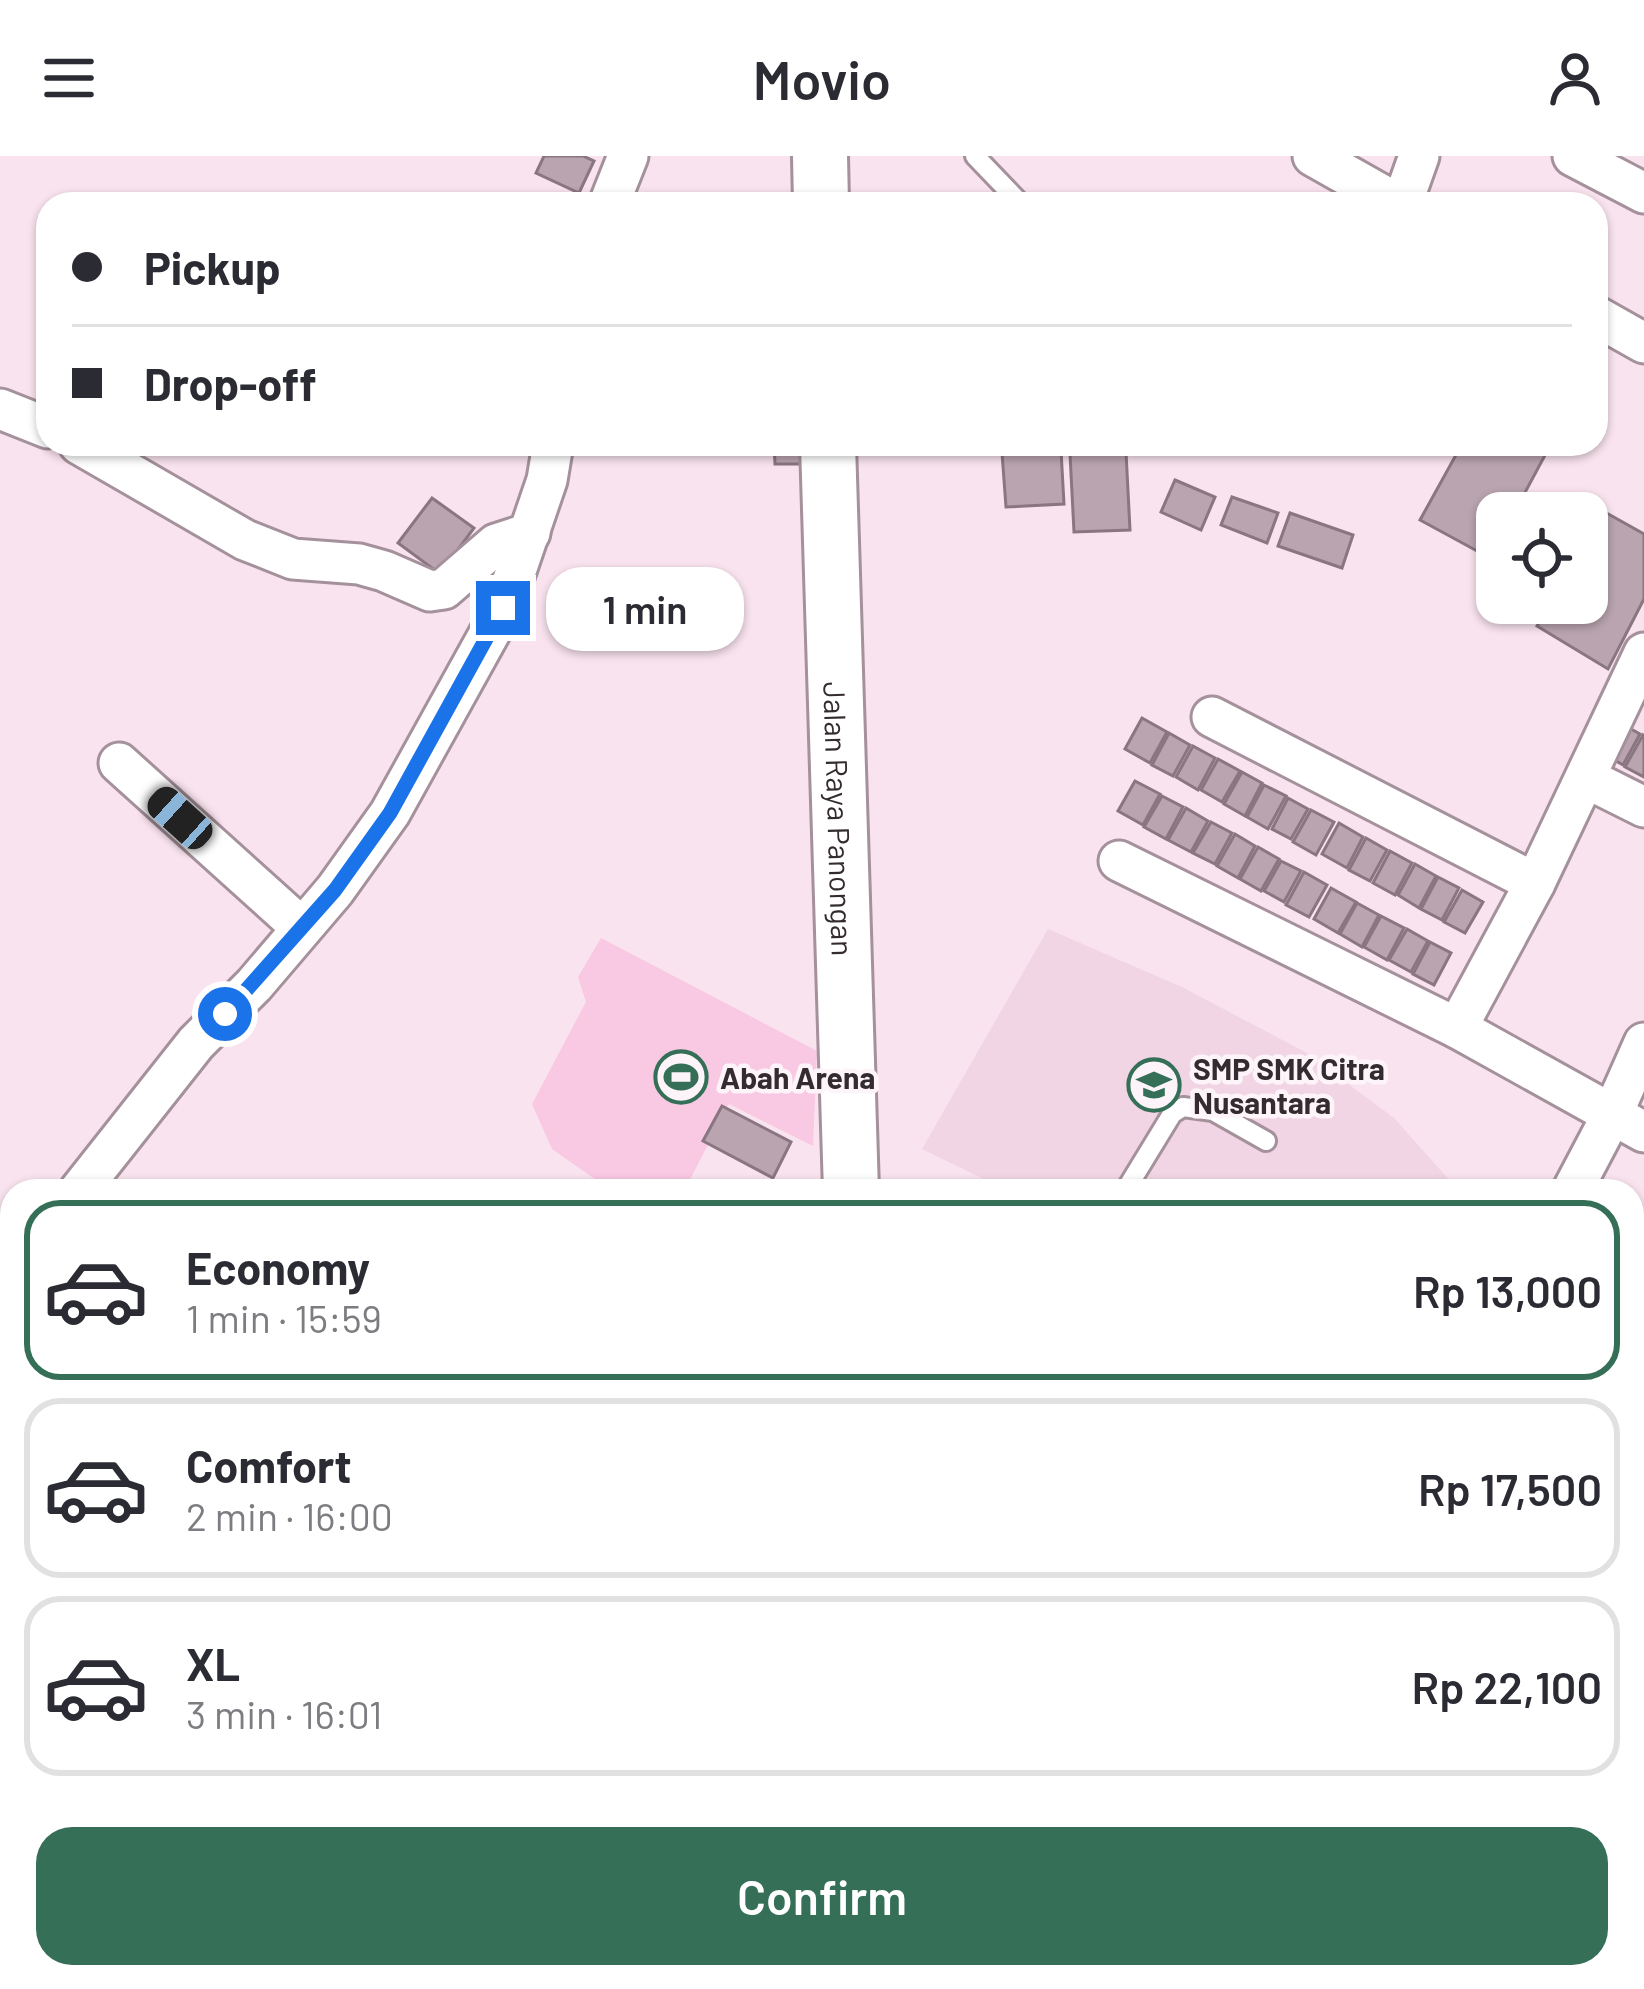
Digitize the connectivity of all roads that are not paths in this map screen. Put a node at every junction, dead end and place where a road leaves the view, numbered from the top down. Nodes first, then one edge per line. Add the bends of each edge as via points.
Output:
1 (628, 156) edge
2 (820, 156) edge
3 (975, 156) edge
4 (1313, 156) edge
5 (1419, 156) edge
6 (1573, 156) edge
7 (613, 192) edge
8 (821, 192) edge
9 (1010, 192) edge
10 (1378, 192) edge
11 (1405, 192) edge
12 (1644, 193) edge
13 (1608, 323) edge
14 (1644, 344) edge
15 (0, 410) edge
16 (36, 424) edge
17 (100, 456) edge
18 (550, 456) edge
19 (828, 456) edge
20 (530, 533) junction
21 (1644, 653) edge
22 (1212, 717) dead end
23 (119, 763) dead end
24 (1586, 778) junction
25 (1644, 807) edge
26 (1119, 861) dead end
27 (1535, 883) junction
28 (302, 928) junction
29 (1457, 1028) junction
30 (1644, 1043) edge
31 (1628, 1124) edge
32 (1266, 1141) dead end
33 (88, 1179) edge
34 (851, 1179) edge
35 (1132, 1179) edge
36 (1581, 1179) edge

1 - 7 street
2 - 8 main road
3 - 9 lane
4 - 10 street
5 - 11 street
6 - 12 street
13 - 14 street
15 - 16 street
17 - 20 street via 293,559 359,564 430,591 444,589 496,544
18 - 20 street
19 - 34 main road, Jalan Raya Panongan
20 - 28 street via 503,608 432,743
21 - 24 street
22 - 27 street
23 - 28 street
24 - 25 street
24 - 27 street
26 - 29 street
27 - 29 street
28 - 33 street via 196,1043
29 - 31 street
30 - 31 street
31 - 36 street
32 - 35 lane via 1213,1112 1183,1107

